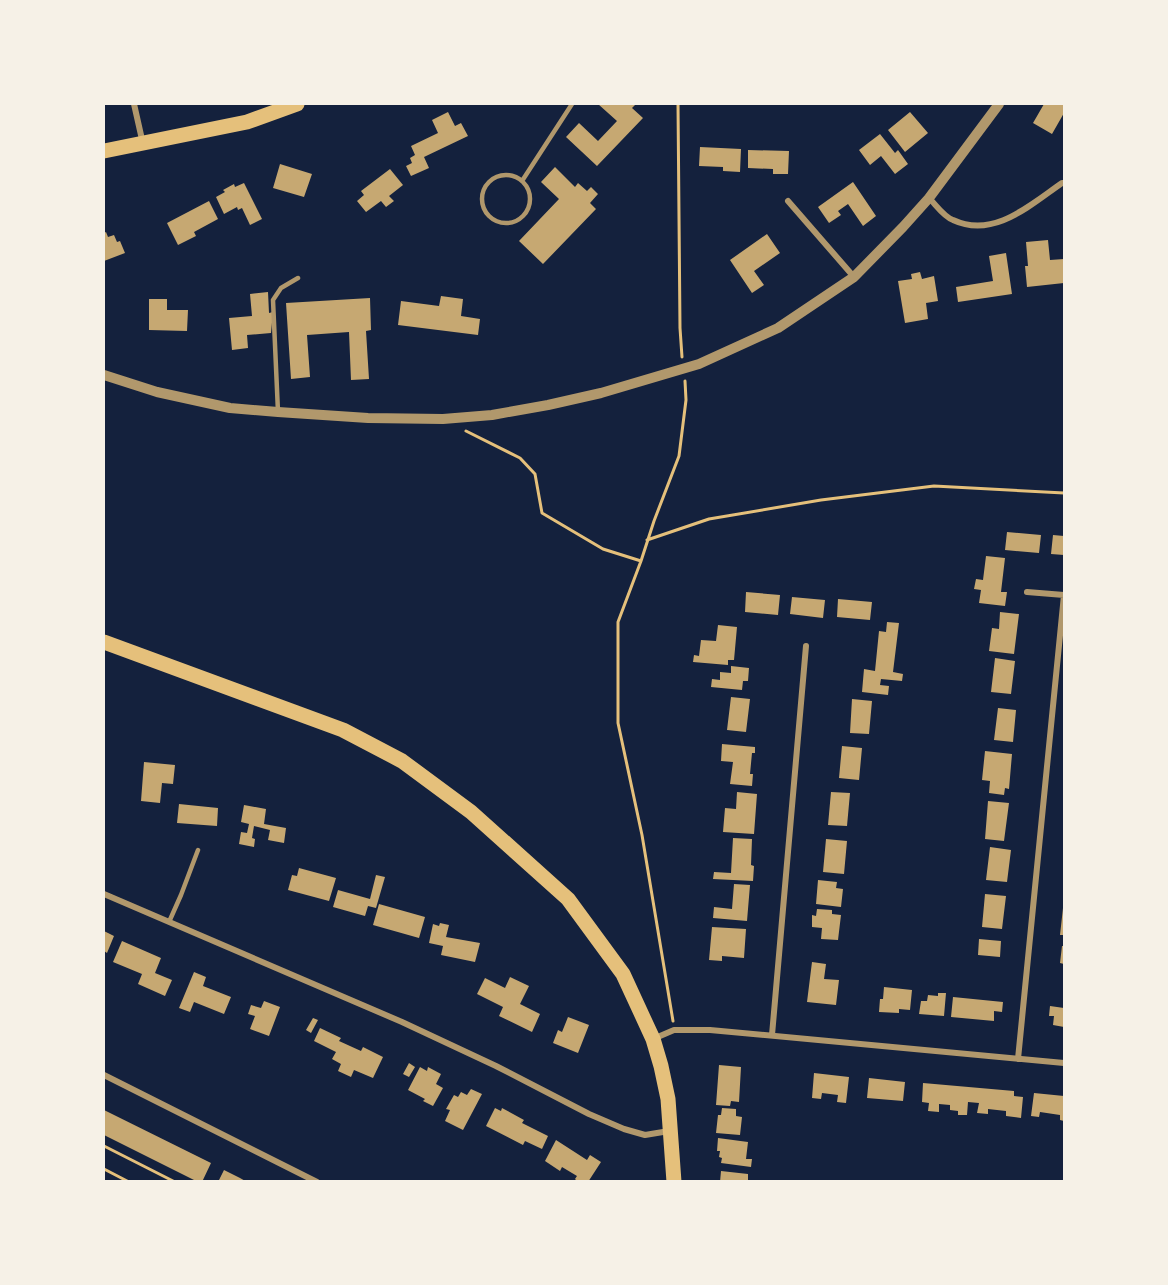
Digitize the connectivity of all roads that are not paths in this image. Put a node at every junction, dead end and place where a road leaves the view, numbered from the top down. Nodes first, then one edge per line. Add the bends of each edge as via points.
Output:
1 (134, 104) edge
2 (297, 104) edge
3 (572, 104) edge
4 (999, 104) edge
5 (143, 144) junction
6 (104, 151) edge
7 (522, 181) junction
8 (1065, 183) edge
9 (929, 198) junction
10 (788, 201) dead end
11 (854, 277) junction
12 (298, 278) dead end
13 (104, 375) edge
14 (278, 412) junction
15 (1027, 592) dead end
16 (1064, 595) edge
17 (104, 642) edge
18 (806, 646) dead end
19 (198, 850) dead end
20 (104, 894) edge
21 (169, 922) junction
22 (772, 1035) junction
23 (653, 1040) junction
24 (1018, 1059) junction
25 (1065, 1063) edge
26 (104, 1075) edge
27 (671, 1131) junction
28 (317, 1182) edge
29 (674, 1182) edge

1 - 5 street
2 - 5 main road via 247,122
3 - 7 lane
4 - 9 street
5 - 6 main road
7 - 7 lane via 498,176 485,186 482,203 489,217 503,224 524,216 530,195
8 - 9 street via 999,223 978,227 952,220
9 - 11 street
10 - 11 street
11 - 14 street via 778,328 699,364 601,393 492,415 443,419
12 - 14 lane via 281,288 273,300
13 - 14 street via 157,392 230,408
15 - 16 street
16 - 24 street
17 - 23 main road via 343,730 402,761 471,812 568,899 623,974
18 - 22 street
19 - 21 lane
20 - 21 street
21 - 27 street via 402,1022 624,1129 645,1135
22 - 23 street via 674,1030
22 - 24 street
23 - 27 main road via 662,1066
24 - 25 street
26 - 28 street
27 - 29 main road

